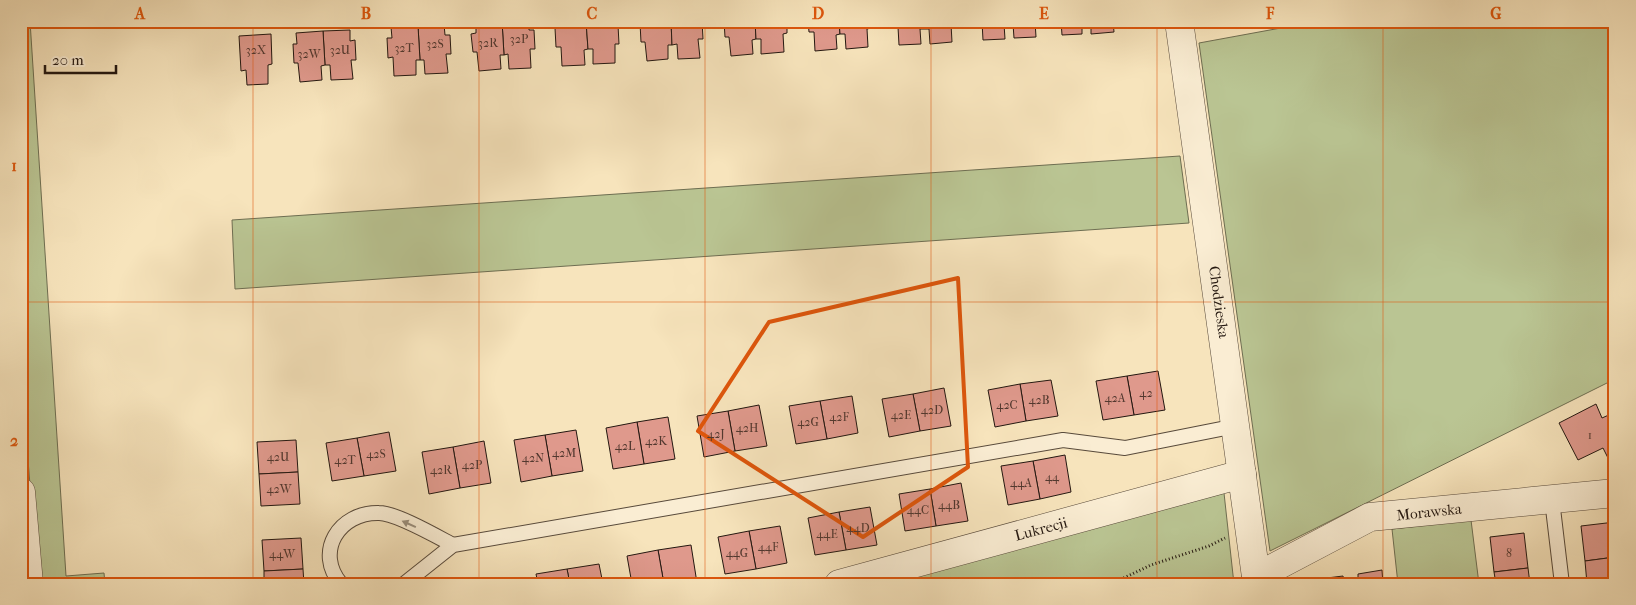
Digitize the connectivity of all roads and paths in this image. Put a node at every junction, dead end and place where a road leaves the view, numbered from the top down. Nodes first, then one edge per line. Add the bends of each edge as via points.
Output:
1 (1179, 21) edge
2 (1236, 426) junction
3 (1242, 474) junction
4 (21, 492) edge
5 (1615, 493) edge
6 (1552, 500) junction
7 (1250, 525) junction
8 (453, 545) junction
9 (1257, 580) edge
10 (29, 584) edge
11 (341, 584) edge
12 (404, 584) edge
13 (839, 584) edge
14 (1111, 584) edge
15 (1562, 584) edge

1 - 2 street, Chodzieska
2 - 3 street, Chodzieska
2 - 8 lane via 1125,448 1063,440
3 - 7 street, Chodzieska
3 - 13 street, Lukrecji
4 - 10 street
5 - 6 street, Morawska
6 - 9 street, Morawska via 1370,517
6 - 15 lane
7 - 9 street, Chodzieska
7 - 14 path via 1209,546 1151,565
8 -> 11 lane via 380,512 363,515 348,522 335,534 329,546 333,575
8 - 12 lane

